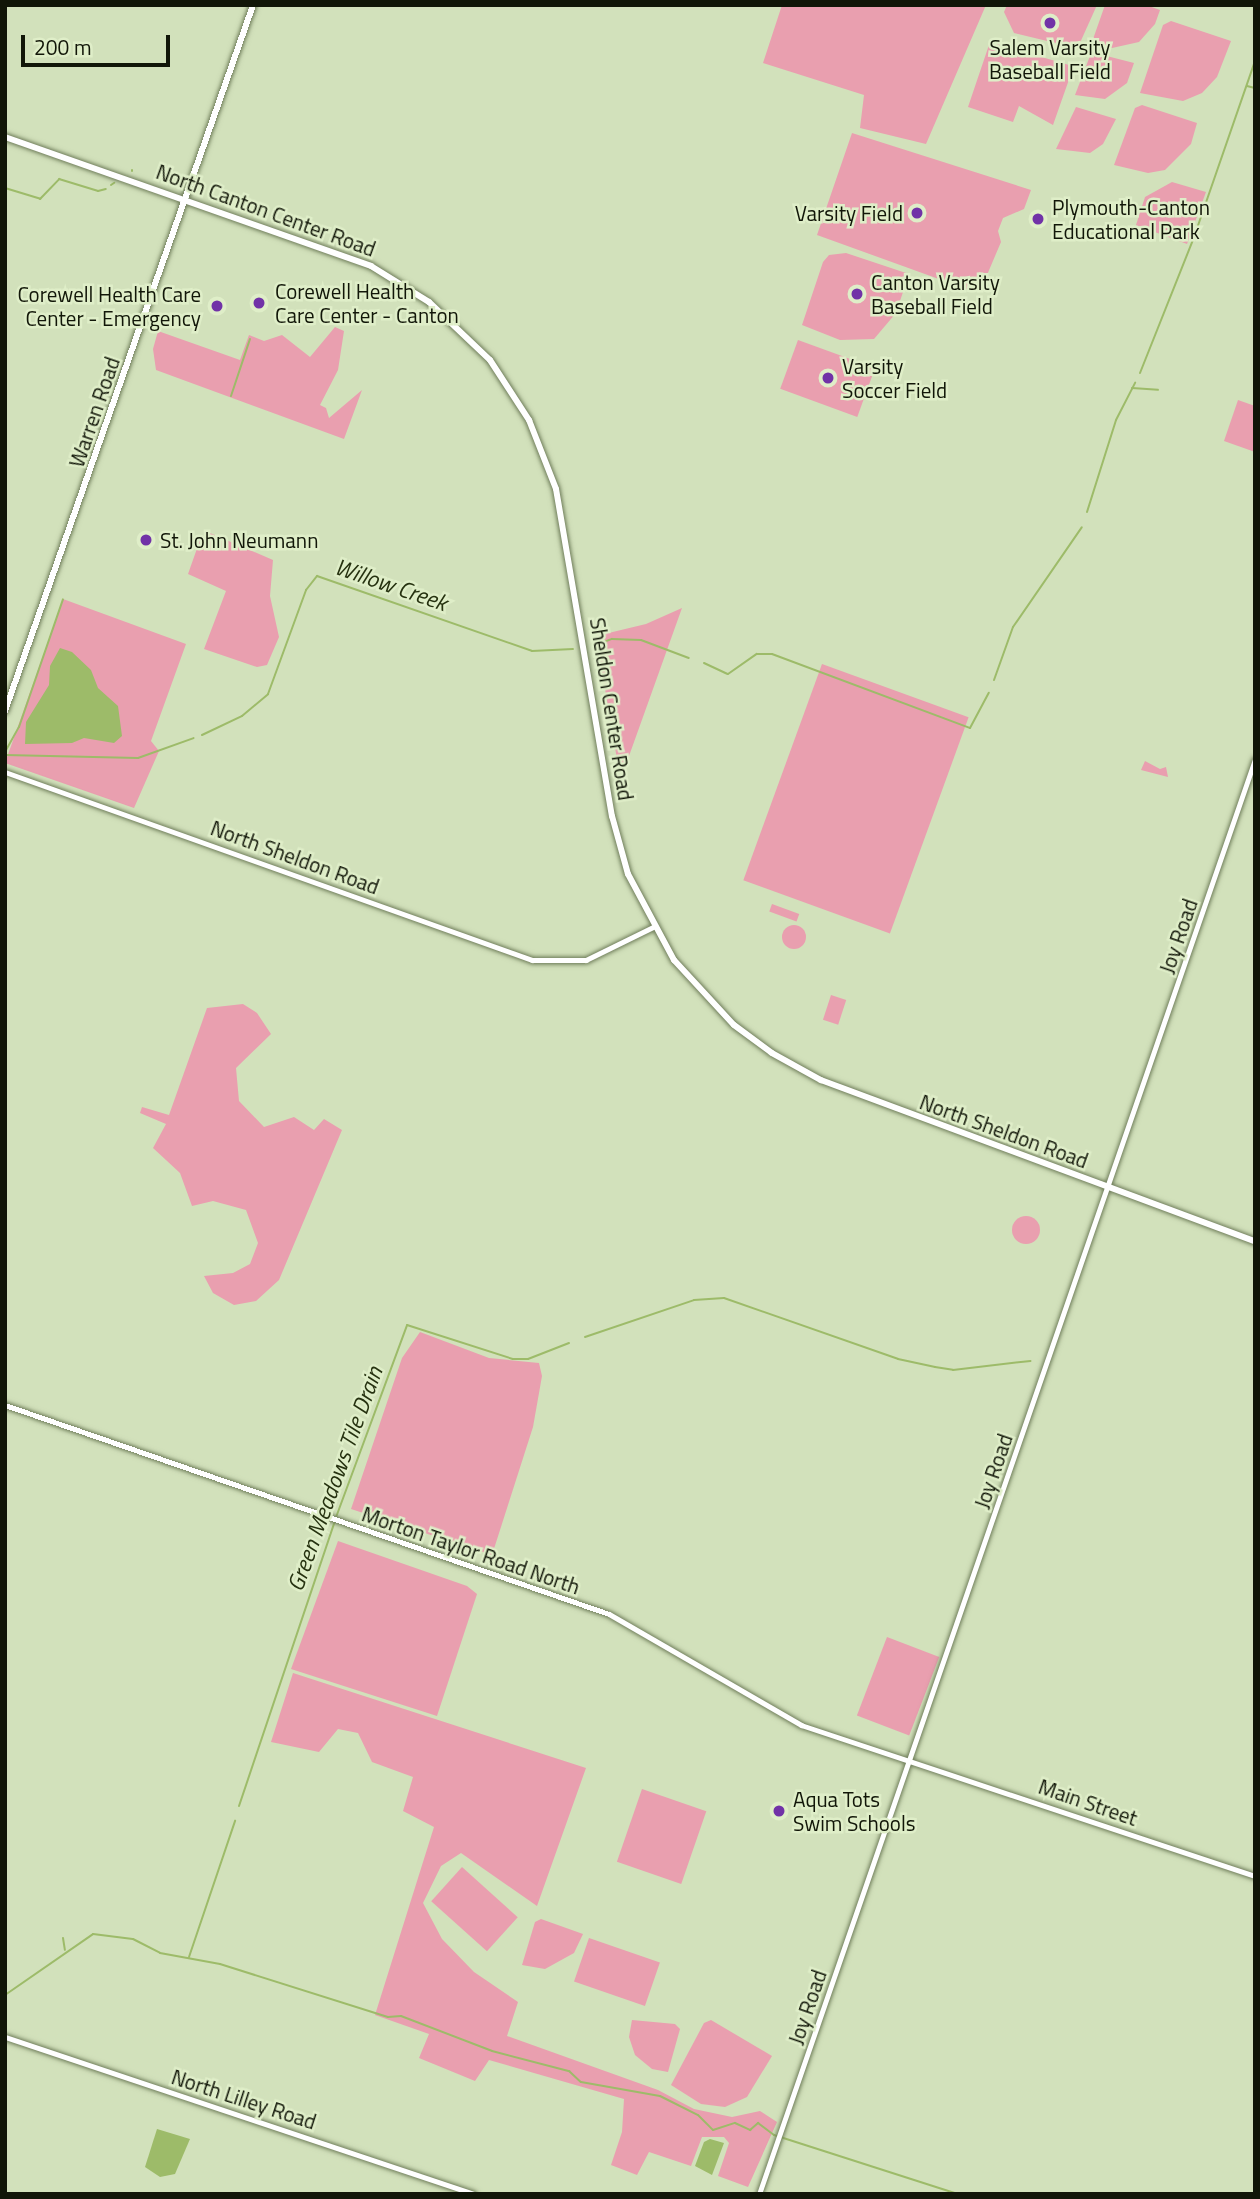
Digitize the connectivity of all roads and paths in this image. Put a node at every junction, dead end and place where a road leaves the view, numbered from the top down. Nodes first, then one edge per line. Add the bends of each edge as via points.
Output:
1 (253, 5) edge
2 (5, 137) edge
3 (188, 199) junction
4 (490, 360) joint
5 (5, 711) edge
6 (1255, 759) edge
7 (5, 772) edge
8 (653, 928) junction
9 (750, 1037) joint
10 (1106, 1187) junction
11 (1255, 1241) edge
12 (5, 1405) edge
13 (909, 1763) junction
14 (1255, 1876) edge
15 (5, 2036) edge
16 (473, 2194) edge
17 (760, 2194) edge

1 - 3 main road, Warren Road
2 - 3 main road, North Canton Center Road
3 - 4 main road, North Canton Center Road via 383,272 446,315
3 - 5 main road, Warren Road
4 - 8 main road, Sheldon Center Road via 529,420 556,489 617,836 633,889
6 - 10 street, Joy Road
7 - 8 street, North Sheldon Road via 519,956 576,962 615,950
8 - 9 main road, Sheldon Center Road via 695,987
9 - 10 main road, North Sheldon Road via 821,1080
10 - 11 main road, North Sheldon Road
10 - 13 street, Joy Road
12 - 13 street, Morton Taylor Road North via 608,1614 782,1716
13 - 14 street, Main Street
13 - 17 street, Joy Road
15 - 16 street, North Lilley Road

